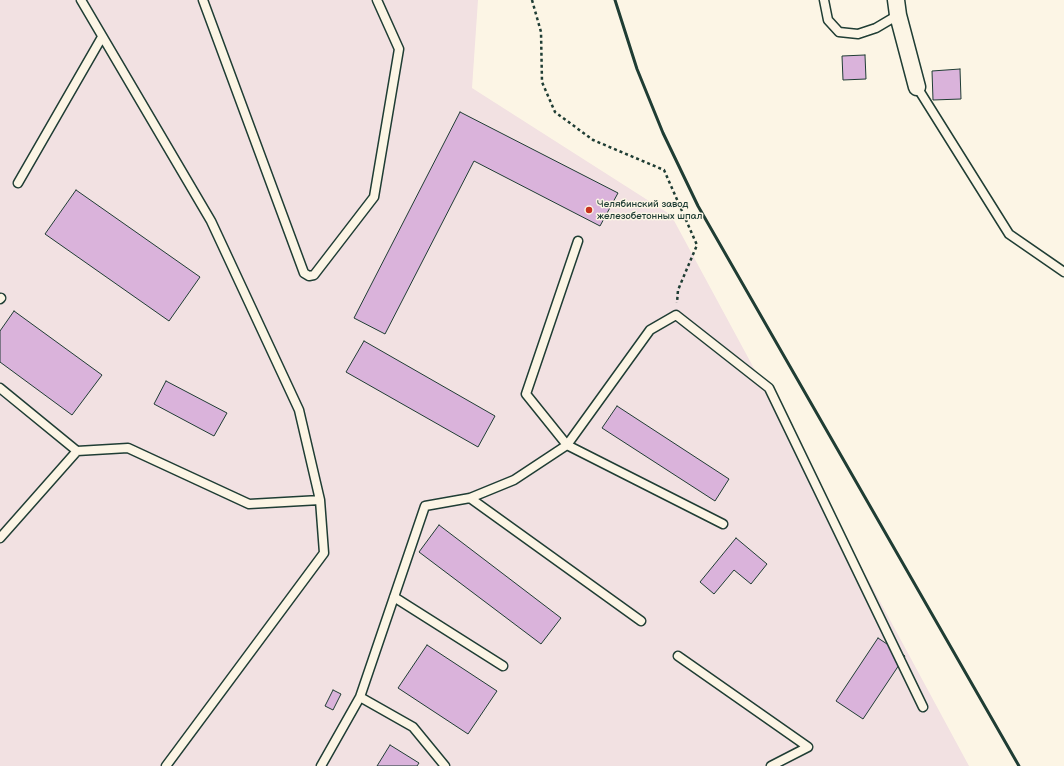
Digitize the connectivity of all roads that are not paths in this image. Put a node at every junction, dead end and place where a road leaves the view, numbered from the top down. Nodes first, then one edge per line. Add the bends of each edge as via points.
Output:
1 (80, 0) edge
2 (203, 0) edge
3 (377, 0) edge
4 (824, 0) edge
5 (897, 8) edge
6 (102, 37) junction
7 (917, 87) joint
8 (18, 183) dead end
9 (578, 241) dead end
10 (1064, 272) edge
11 (0, 388) edge
12 (567, 446) junction
13 (77, 451) junction
14 (470, 498) junction
15 (320, 500) junction
16 (723, 524) dead end
17 (0, 538) edge
18 (394, 597) junction
19 (641, 621) dead end
20 (678, 656) dead end
21 (503, 666) dead end
22 (360, 697) junction
23 (923, 707) dead end
24 (166, 766) edge
25 (322, 766) edge
26 (445, 766) edge
27 (771, 766) edge

1 - 6 lane
2 - 3 lane via 304,273 309,276 314,275 374,197 400,49
4 - 5 lane via 828,20 839,32 858,34 876,28
5 - 7 street
6 - 8 lane
6 - 15 lane via 211,221 299,410
7 - 10 lane via 1009,234
9 - 12 lane via 526,394
11 - 13 lane
12 - 14 lane via 514,480
12 - 16 lane
12 - 23 lane via 650,330 676,315 769,388
13 - 15 lane via 128,448 249,504
13 - 17 lane
14 - 18 lane via 425,506
14 - 19 lane
15 - 24 lane via 324,554
18 - 21 lane
18 - 22 lane
20 - 27 lane via 808,747
22 - 25 lane
22 - 26 lane via 413,727

